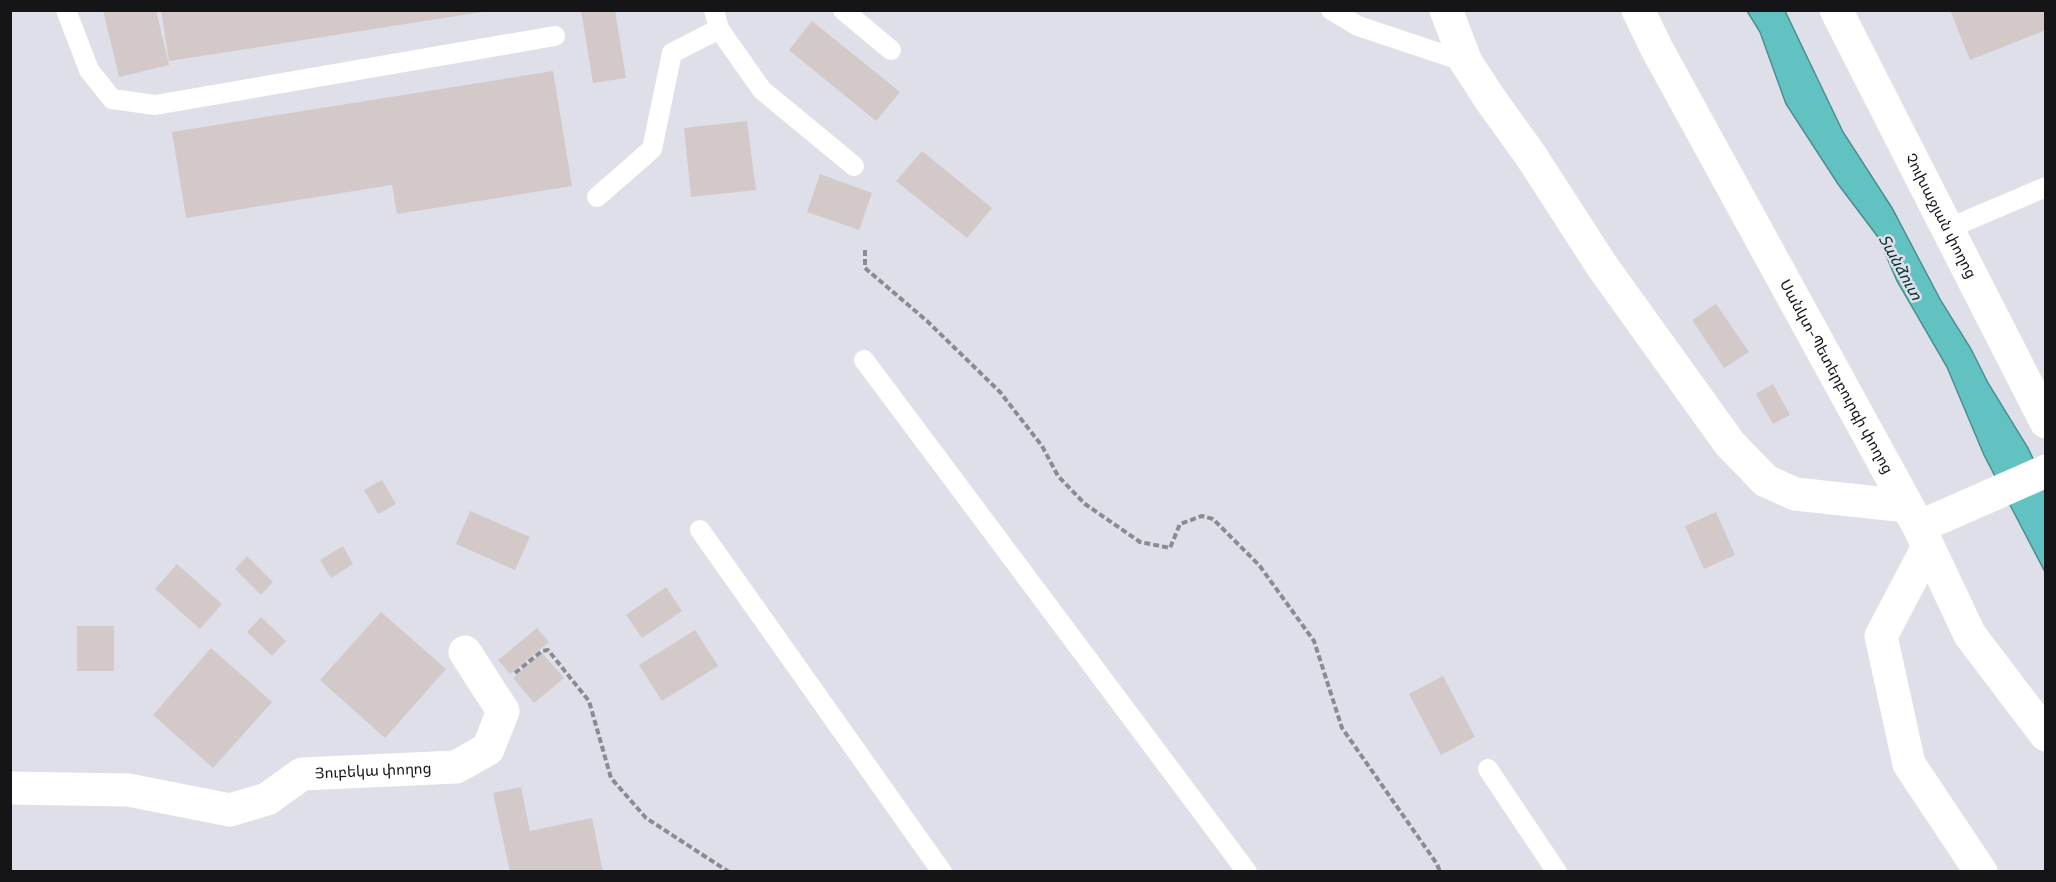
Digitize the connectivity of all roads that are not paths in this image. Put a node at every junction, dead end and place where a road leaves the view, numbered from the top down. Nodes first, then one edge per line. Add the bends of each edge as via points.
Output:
1 (66, 10) edge
2 (843, 10) edge
3 (1331, 10) edge
4 (1446, 10) edge
5 (1638, 10) edge
6 (1836, 10) edge
7 (717, 20) edge
8 (555, 36) dead end
9 (891, 50) dead end
10 (1466, 62) junction
11 (854, 166) dead end
12 (2046, 187) edge
13 (597, 197) dead end
14 (1947, 229) junction
15 (864, 360) dead end
16 (2046, 422) edge
17 (2046, 471) edge
18 (1918, 526) junction
19 (700, 530) dead end
20 (465, 652) dead end
21 (2046, 735) edge
22 (1488, 769) dead end
23 (10, 788) edge
24 (942, 872) edge
25 (1247, 872) edge
26 (1557, 872) edge
27 (1981, 872) edge

1 - 8 lane via 89,69 112,99 155,105
2 - 9 lane
3 - 10 lane via 1358,26
4 - 10 street
5 - 18 street, Սանկտ-Պետերբուրգի փողոց
6 - 14 street, Չուխաջյան փողոց
7 - 11 lane via 762,90
7 - 13 lane via 672,53 652,149
10 - 18 street via 1602,266 1730,444 1766,481 1796,494
12 - 14 lane
14 - 16 street, Չուխաջյան փողոց
15 - 25 lane
17 - 18 street
18 - 21 street, Սանկտ-Պետերբուրգի փողոց via 1970,635
18 - 27 street via 1881,636 1909,764
19 - 24 lane
20 - 23 street, Յուբեկա փողոց via 503,711 488,749 456,767 302,774 267,800 230,810 128,790
22 - 26 lane

